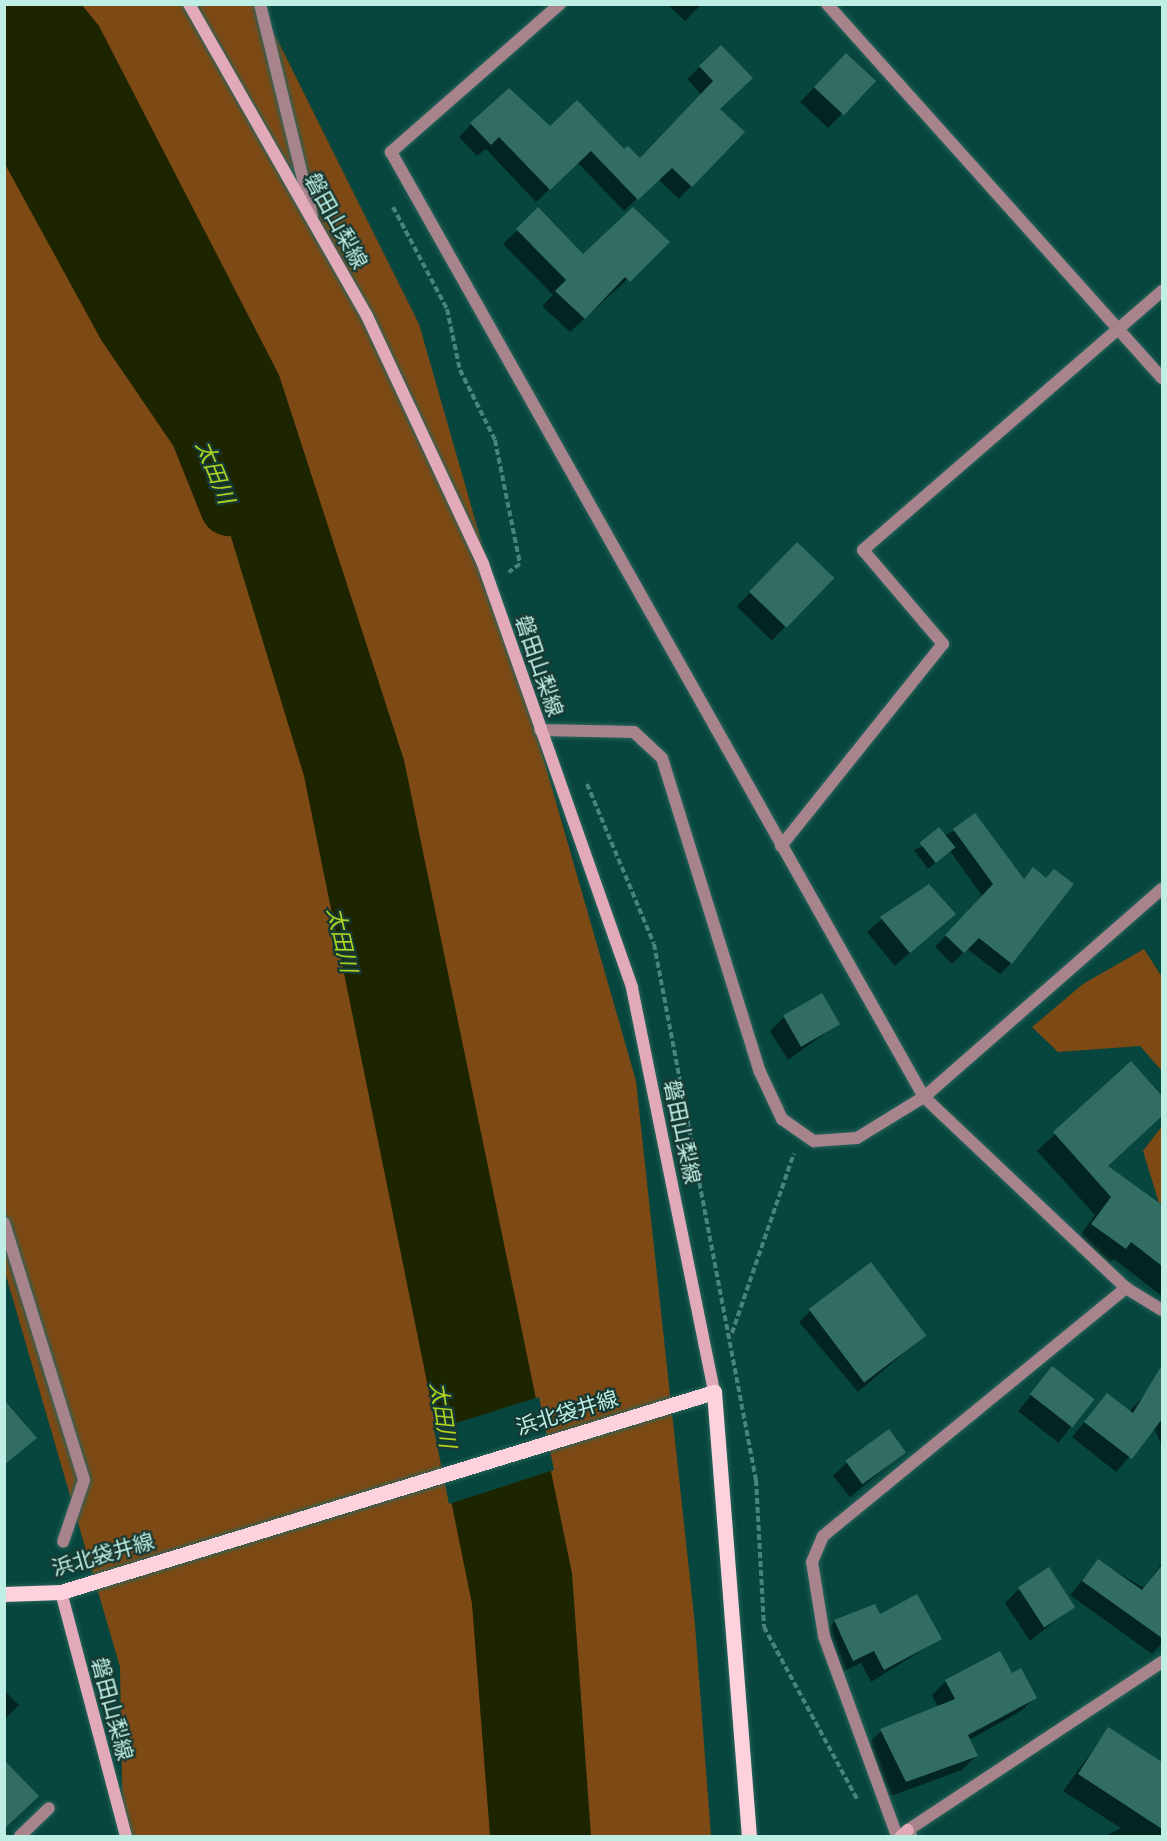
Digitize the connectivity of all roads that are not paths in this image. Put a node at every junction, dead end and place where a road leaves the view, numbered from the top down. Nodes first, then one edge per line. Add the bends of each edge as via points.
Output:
1 (189, 4) edge
2 (260, 4) edge
3 (560, 4) edge
4 (827, 4) edge
5 (314, 219) junction
6 (1162, 291) edge
7 (1120, 329) junction
8 (1162, 378) edge
9 (540, 730) junction
10 (781, 846) junction
11 (1162, 889) edge
12 (924, 1097) junction
13 (4, 1223) edge
14 (1126, 1288) junction
15 (1162, 1310) edge
16 (714, 1392) junction
17 (63, 1542) dead end
18 (61, 1592) junction
19 (4, 1594) edge
20 (1162, 1662) edge
21 (49, 1808) dead end
22 (907, 1834) edge
23 (20, 1836) edge
24 (126, 1836) edge
25 (749, 1836) edge
26 (897, 1836) edge

1 - 5 main road, 磐田山梨線
2 - 5 street
3 - 10 street via 391,152
4 - 7 street
5 - 9 main road, 磐田山梨線 via 367,316 483,564
6 - 7 street
7 - 8 street
7 - 10 street via 863,550 943,644
9 - 12 street via 634,732 662,758 760,1072 782,1119 814,1141 857,1138
9 - 16 main road, 磐田山梨線 via 632,988
10 - 12 street
11 - 12 street
12 - 14 street
13 - 17 street via 84,1480
14 - 15 street
14 - 26 street via 823,1536 812,1562 824,1636
16 - 18 main road, 浜北袋井線
16 - 25 main road
18 - 19 main road, 浜北袋井線
18 - 24 main road, 磐田山梨線
20 - 22 street
21 - 23 street

